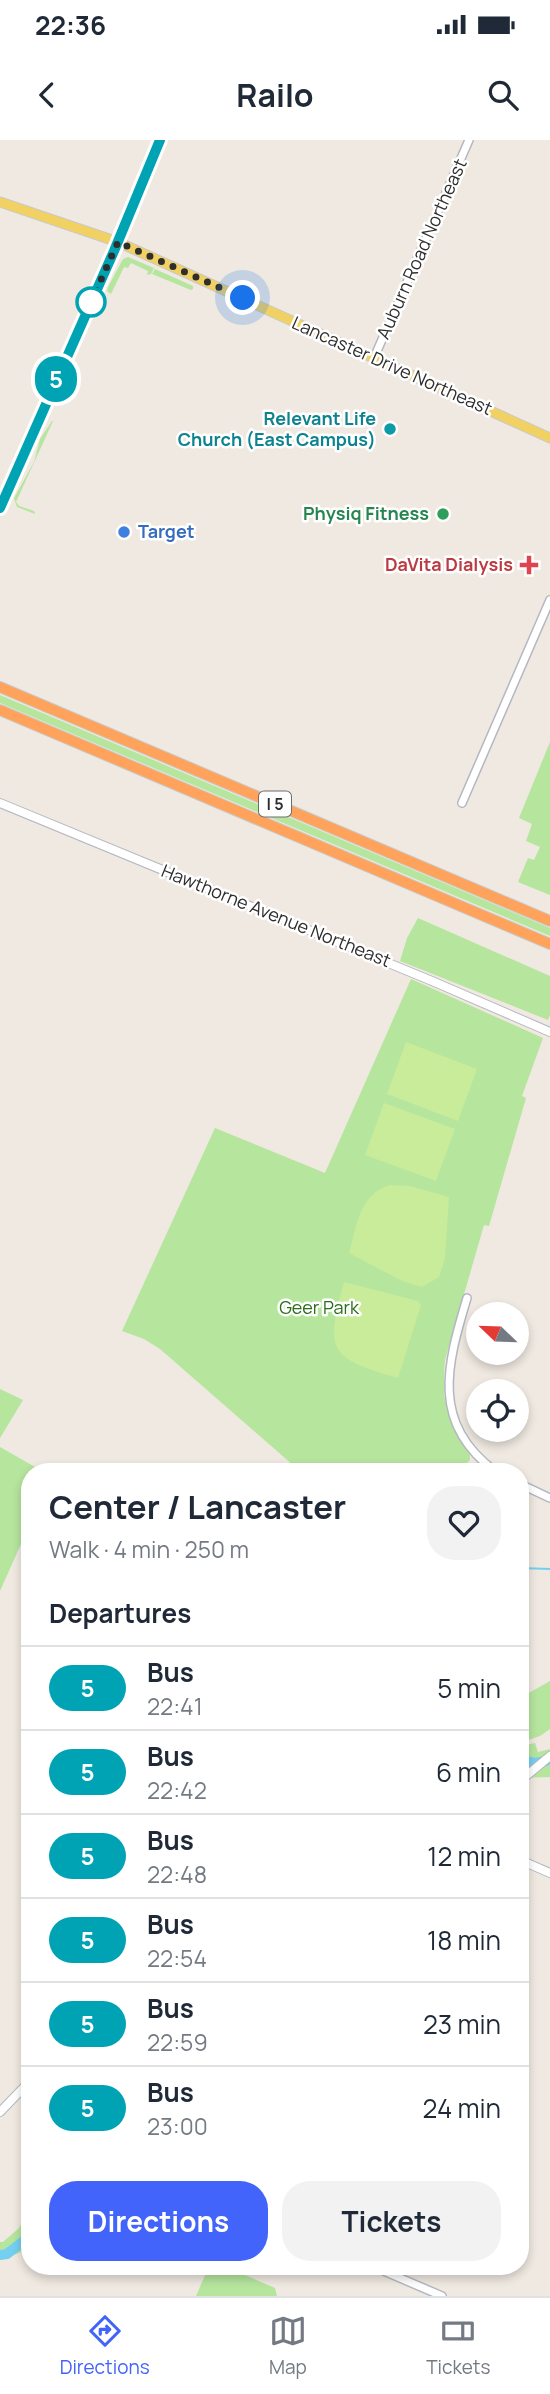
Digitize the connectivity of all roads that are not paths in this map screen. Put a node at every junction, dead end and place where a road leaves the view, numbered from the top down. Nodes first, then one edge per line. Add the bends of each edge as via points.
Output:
1 (160, 140) edge
2 (469, 140) edge
3 (0, 202) edge
4 (118, 242) junction
5 (374, 358) junction
6 (550, 438) edge
7 (0, 508) edge
8 (550, 600) edge
9 (0, 687) edge
10 (0, 710) edge
11 (0, 803) edge
12 (462, 803) dead end
13 (550, 921) edge
14 (550, 944) edge
15 (550, 1032) edge
16 (467, 1297) dead end
17 (485, 1463) edge
18 (529, 1488) edge
19 (550, 1498) edge
20 (550, 1756) edge
21 (529, 1773) edge
22 (529, 1864) edge
23 (550, 1872) edge
24 (21, 2090) edge
25 (0, 2112) edge
26 (393, 2275) edge
27 (442, 2296) edge

1 - 4 main road
2 - 5 street, Auburn Road Northeast
3 - 4 main road, Lancaster Drive Northeast
4 - 5 main road, Lancaster Drive Northeast
4 - 7 main road
5 - 6 main road, Lancaster Drive Northeast
8 - 12 street
9 - 13 highway, I 5
10 - 14 highway, I 5
11 - 15 main road, Hawthorne Avenue Northeast
16 - 17 street via 449,1364 450,1402 465,1439
18 - 19 street
20 - 21 main road
22 - 23 main road
24 - 25 main road
26 - 27 street

